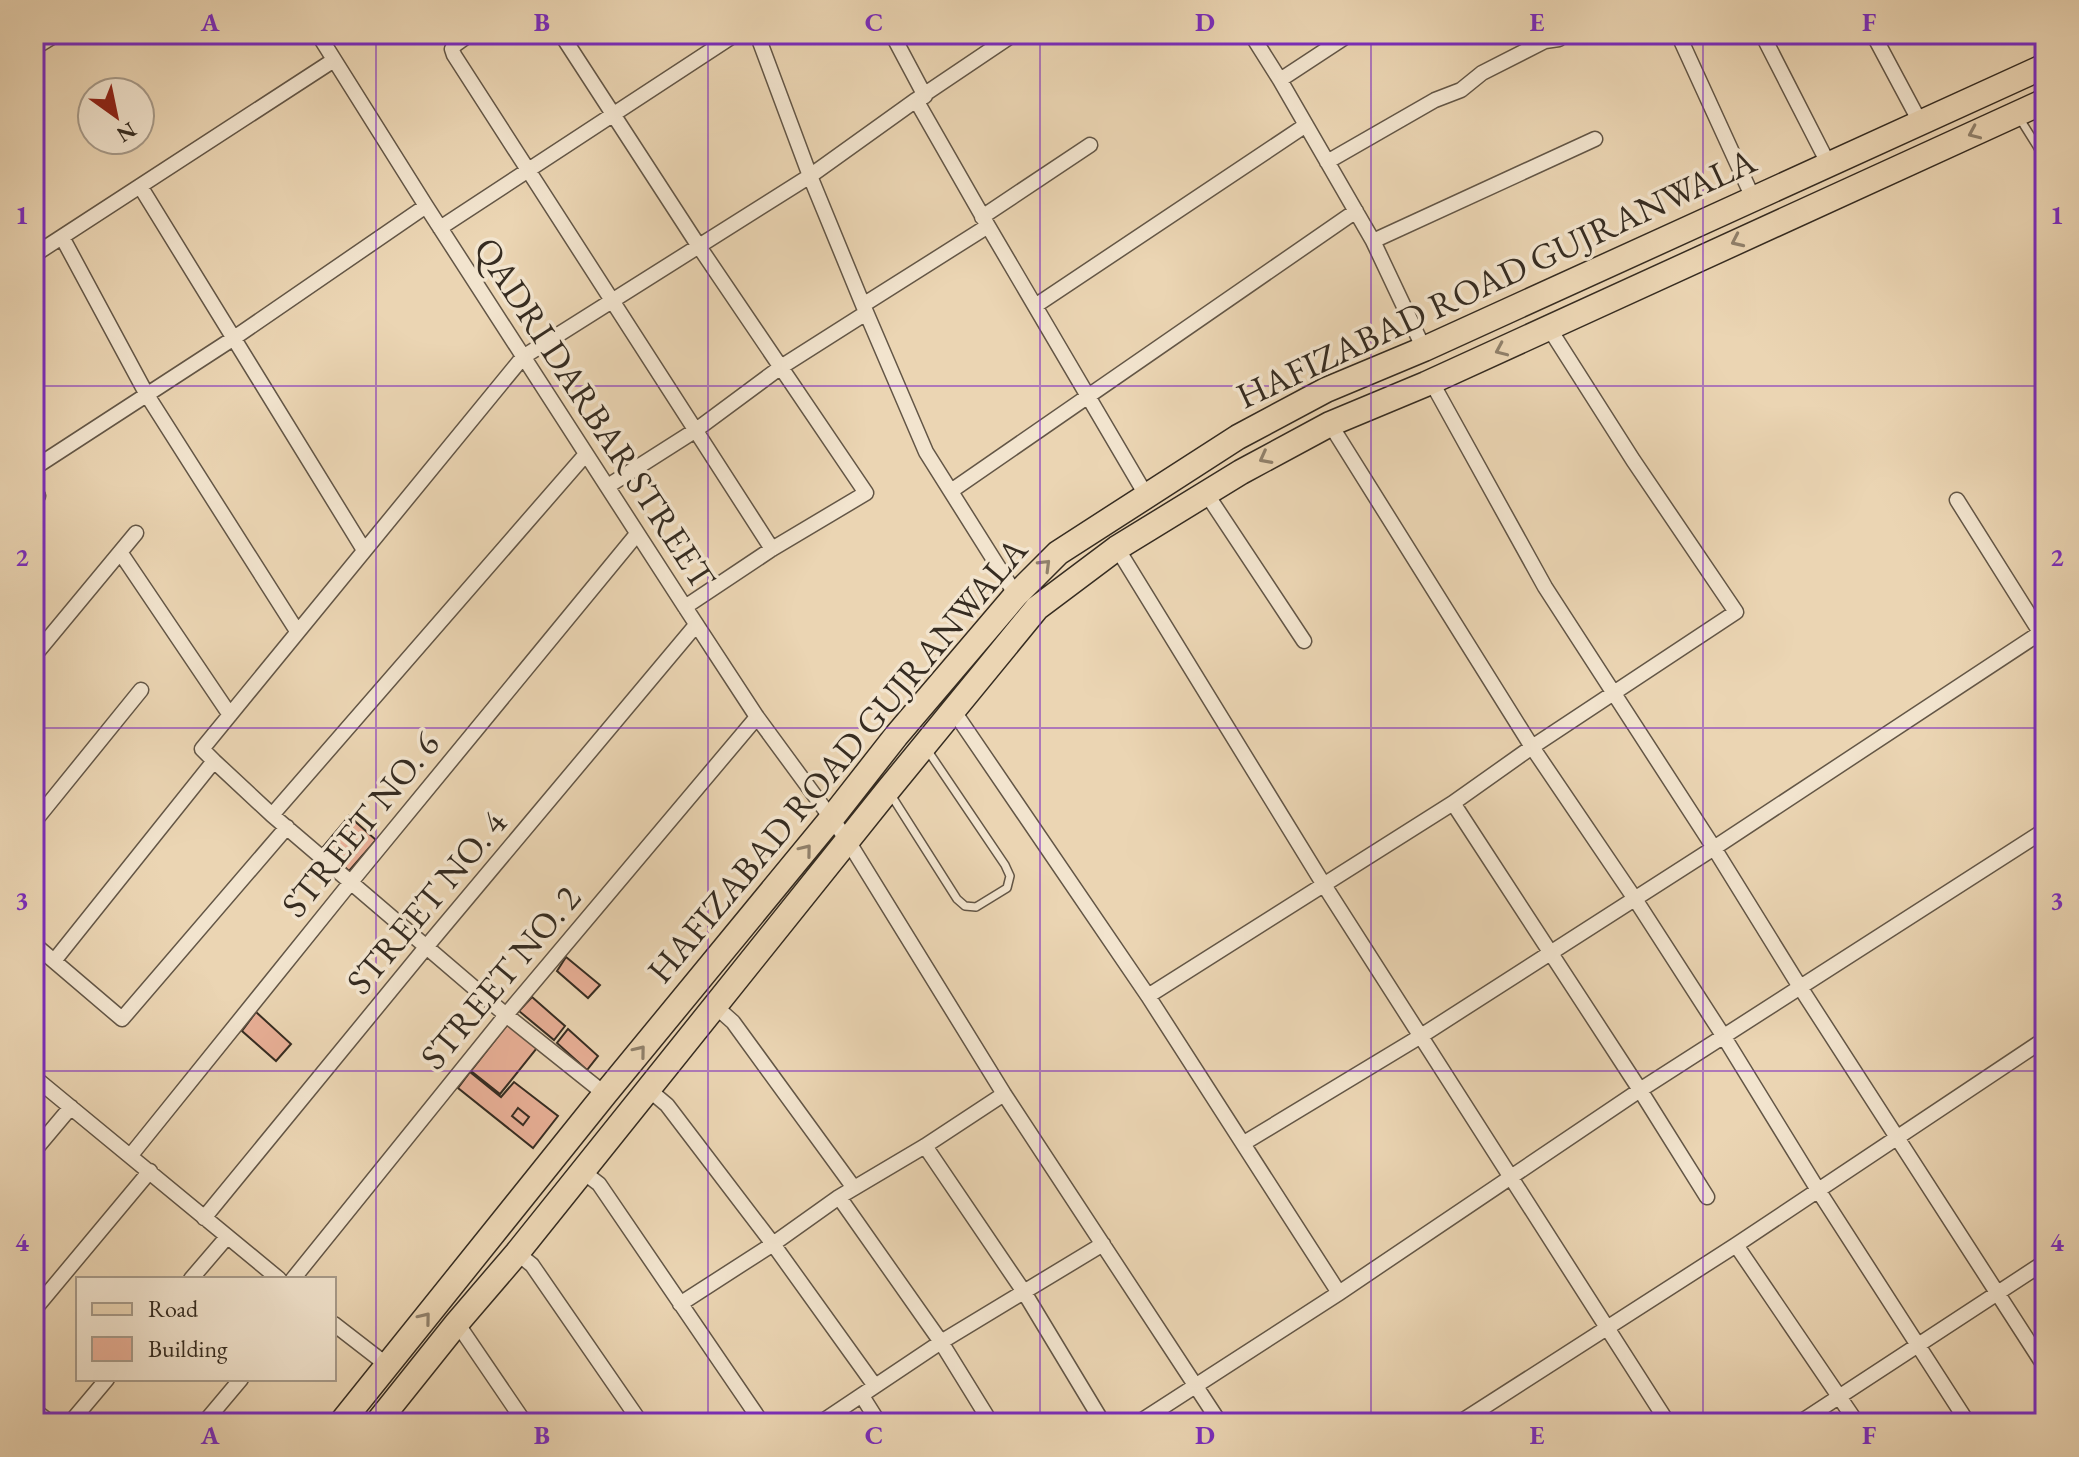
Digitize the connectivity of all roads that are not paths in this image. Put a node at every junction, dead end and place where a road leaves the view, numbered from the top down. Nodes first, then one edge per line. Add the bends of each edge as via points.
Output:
1 (57, 34) edge
2 (318, 34) edge
3 (470, 34) edge
4 (561, 34) edge
5 (736, 34) edge
6 (757, 34) edge
7 (892, 34) edge
8 (1014, 34) edge
9 (1251, 34) edge
10 (1350, 34) edge
11 (1562, 34) edge
12 (1678, 34) edge
13 (1762, 34) edge
14 (1873, 34) edge
15 (34, 48) edge
16 (334, 60) junction
17 (2045, 66) edge
18 (1280, 80) junction
19 (921, 98) junction
20 (2045, 101) edge
21 (613, 113) junction
22 (2017, 114) junction
23 (1920, 122) junction
24 (1306, 125) junction
25 (1595, 139) dead end
26 (1090, 145) dead end
27 (2045, 159) edge
28 (1327, 162) junction
29 (1828, 163) junction
30 (527, 170) junction
31 (810, 176) junction
32 (140, 186) junction
33 (1753, 198) junction
34 (426, 206) junction
35 (1356, 211) junction
36 (985, 222) junction
37 (440, 228) junction
38 (62, 237) junction
39 (1373, 241) junction
40 (698, 245) junction
41 (34, 255) edge
42 (612, 301) junction
43 (1035, 306) junction
44 (864, 309) junction
45 (1549, 328) junction
46 (234, 338) junction
47 (1424, 349) junction
48 (523, 357) junction
49 (781, 367) junction
50 (1431, 381) junction
51 (147, 395) junction
52 (1088, 396) junction
53 (1330, 424) junction
54 (696, 430) junction
55 (586, 454) junction
56 (34, 468) edge
57 (608, 486) junction
58 (951, 491) junction
59 (1206, 493) junction
60 (1146, 495) junction
61 (1957, 500) dead end
62 (136, 533) dead end
63 (637, 534) junction
64 (1117, 548) junction
65 (772, 549) junction
66 (364, 550) junction
67 (120, 552) junction
68 (1016, 595) junction
69 (685, 607) junction
70 (696, 625) junction
71 (297, 631) junction
72 (2043, 637) edge
73 (1304, 641) dead end
74 (34, 656) edge
75 (141, 690) dead end
76 (1613, 692) junction
77 (953, 710) junction
78 (230, 715) junction
79 (757, 717) junction
80 (925, 745) junction
81 (1532, 747) junction
82 (214, 761) junction
83 (888, 790) junction
84 (1453, 803) junction
85 (272, 815) junction
86 (831, 819) junction
87 (34, 822) edge
88 (287, 827) junction
89 (2045, 830) edge
90 (848, 841) junction
91 (1714, 848) junction
92 (351, 882) junction
93 (1324, 885) junction
94 (1635, 899) junction
95 (34, 944) edge
96 (427, 946) junction
97 (1550, 954) junction
98 (54, 961) junction
99 (1800, 987) junction
100 (1148, 996) junction
101 (715, 1006) junction
102 (506, 1015) junction
103 (1421, 1036) junction
104 (1724, 1037) junction
105 (2045, 1039) edge
106 (34, 1077) edge
107 (648, 1089) junction
108 (1640, 1090) junction
109 (605, 1094) junction
110 (1004, 1094) junction
111 (71, 1107) junction
112 (1898, 1137) junction
113 (1244, 1143) junction
114 (925, 1146) junction
115 (34, 1151) edge
116 (131, 1155) junction
117 (150, 1171) junction
118 (582, 1171) junction
119 (1511, 1177) junction
120 (854, 1188) junction
121 (1818, 1190) junction
122 (839, 1197) junction
123 (1707, 1197) dead end
124 (204, 1218) junction
125 (227, 1237) junction
126 (773, 1244) junction
127 (1103, 1244) junction
128 (1736, 1245) junction
129 (517, 1253) junction
130 (2045, 1262) edge
131 (193, 1277) edge
132 (277, 1277) edge
133 (295, 1277) edge
134 (1024, 1292) junction
135 (1339, 1293) junction
136 (1998, 1293) junction
137 (680, 1304) junction
138 (34, 1310) edge
139 (457, 1323) junction
140 (336, 1326) edge
141 (1608, 1328) junction
142 (941, 1342) junction
143 (1918, 1345) junction
144 (387, 1365) junction
145 (2045, 1367) edge
146 (105, 1381) edge
147 (239, 1381) edge
148 (1196, 1385) junction
149 (875, 1386) junction
150 (862, 1396) junction
151 (1840, 1397) junction
152 (34, 1410) edge
153 (51, 1423) edge
154 (70, 1423) edge
155 (204, 1423) edge
156 (341, 1423) edge
157 (377, 1423) edge
158 (525, 1423) edge
159 (641, 1423) edge
160 (762, 1423) edge
161 (820, 1423) edge
162 (879, 1423) edge
163 (991, 1423) edge
164 (1103, 1423) edge
165 (1138, 1423) edge
166 (1220, 1423) edge
167 (1459, 1423) edge
168 (1668, 1423) edge
169 (1799, 1423) edge
170 (1857, 1423) edge
171 (1968, 1423) edge

1 - 15 street
2 - 16 street, QADRI DARBAR STREET
3 - 30 street via 452,49 454,55
4 - 21 street
5 - 21 street
6 - 31 street
7 - 19 street
8 - 19 street
9 - 18 street
10 - 18 street
11 - 28 street via 1482,73 1461,90
12 - 33 street
13 - 29 street
14 - 23 street
16 - 32 street
16 - 34 street, QADRI DARBAR STREET
17 - 23 main road, HAFIZABAD ROAD GUJRANWALA
18 - 24 street
19 - 31 street
19 - 36 street
20 - 22 main road
21 - 30 street
21 - 40 street
22 - 27 lane
22 -> 45 main road
23 - 29 main road, HAFIZABAD ROAD GUJRANWALA
24 - 28 street
24 - 43 street
25 - 39 street
26 - 36 street
28 - 35 street
29 - 33 main road, HAFIZABAD ROAD GUJRANWALA
30 - 37 street
30 - 42 street
31 - 40 street
31 - 44 street
32 - 38 street
32 - 46 street
33 - 47 main road, HAFIZABAD ROAD GUJRANWALA
34 - 37 street, QADRI DARBAR STREET
34 - 46 street
35 - 39 street
35 - 52 street
36 - 43 street
36 - 44 street
37 - 48 street, QADRI DARBAR STREET
38 - 41 street
38 - 51 street
39 - 47 street
40 - 42 street
40 - 49 street
42 - 48 street
42 - 54 street
43 - 52 street
44 - 49 street
44 - 58 street via 926,452
45 -> 50 main road
45 - 76 street via 1736,612
46 - 51 street
46 - 66 street
47 - 60 main road, HAFIZABAD ROAD GUJRANWALA via 1326,390
48 - 55 street, QADRI DARBAR STREET
48 - 66 street
49 - 54 street
49 - 65 street via 866,493
50 - 53 main road
50 - 76 street via 1545,587
51 - 56 street
51 - 71 street
52 - 58 street
52 - 60 street
53 -> 59 main road
53 - 81 street
54 - 57 street
54 - 65 street
55 - 57 street, QADRI DARBAR STREET
55 - 85 street
57 - 63 street, QADRI DARBAR STREET
58 - 68 street
59 - 64 main road
59 - 73 street
68 -> 60 main road, HAFIZABAD ROAD GUJRANWALA via 1058,553
61 - 72 street
62 - 67 street
63 - 69 street, QADRI DARBAR STREET
63 - 92 street, STREET NO. 6
64 - 77 main road via 1037,608
64 - 93 street
65 - 69 street
66 - 71 street
67 - 74 street
67 - 78 street
68 - 86 main road, HAFIZABAD ROAD GUJRANWALA
69 - 70 street, QADRI DARBAR STREET
70 - 79 street, QADRI DARBAR STREET
70 - 96 street, STREET NO. 4
71 - 78 street
72 - 91 street
75 - 87 street
76 - 81 street
76 - 91 street
77 - 80 main road
77 - 100 street
78 - 82 street via 202,749
79 - 86 street, QADRI DARBAR STREET
79 - 102 street, STREET NO. 2
80 - 83 main road
80 - 83 lane via 1005,865 1010,876 1007,888 976,907 965,906
81 - 84 street
81 - 94 street
82 - 85 street
82 - 98 street
83 - 90 main road
84 - 93 street
84 - 97 street
85 - 88 street
86 - 90 street, QADRI DARBAR STREET
109 -> 86 main road, HAFIZABAD ROAD GUJRANWALA
88 - 92 street
88 - 98 street via 122,1019
89 - 99 street
90 - 101 main road
90 - 110 street, QADRI DARBAR STREET
91 - 94 street
91 - 99 street
92 - 96 street
92 - 116 street, STREET NO. 6
93 - 100 street
93 - 103 street
94 - 97 street
94 - 104 street
95 - 98 street
96 - 102 street
96 - 124 street, STREET NO. 4
97 - 103 street
97 - 108 street
99 - 104 street
99 - 112 street
100 - 113 street
101 - 107 main road
101 - 120 street via 733,1022
102 - 109 street
102 - 133 street, STREET NO. 2
103 - 113 street
103 - 119 street
104 - 108 street
104 - 121 street
105 - 112 street
106 - 111 street
107 - 118 main road
107 - 126 street via 667,1105
108 - 119 street
108 - 123 street
144 -> 109 main road, HAFIZABAD ROAD GUJRANWALA
110 - 114 street
110 - 127 street, QADRI DARBAR STREET
111 - 115 street
111 - 116 street
112 - 121 street
112 - 136 street
113 - 135 street
114 - 120 street
114 - 134 street
116 - 117 street
117 - 124 street
117 - 138 street
118 - 129 main road
118 - 137 street via 599,1184
119 - 135 street
119 - 141 street
120 - 122 street
121 - 128 street
121 - 143 street
122 - 126 street
122 - 142 street
124 - 125 street
125 - 131 street
125 - 132 street
126 - 137 street
126 - 149 street
127 - 134 street
127 - 148 street, QADRI DARBAR STREET
128 - 141 street
128 - 151 street
129 - 139 main road
129 - 159 street via 532,1265
130 - 136 street
134 - 142 street
134 - 164 street
135 - 148 street
136 - 143 street
136 - 145 street
137 - 160 street
139 - 157 main road
139 - 158 street
140 - 144 street
141 - 167 street
141 - 168 street
142 - 149 street
142 - 163 street
143 - 151 street
143 - 171 street
144 - 156 main road, HAFIZABAD ROAD GUJRANWALA
146 - 154 street
147 - 155 street
148 - 165 street
148 - 166 street, QADRI DARBAR STREET
149 - 150 street
150 - 161 street
150 - 162 street
151 - 169 street
151 - 170 street
152 - 153 street

